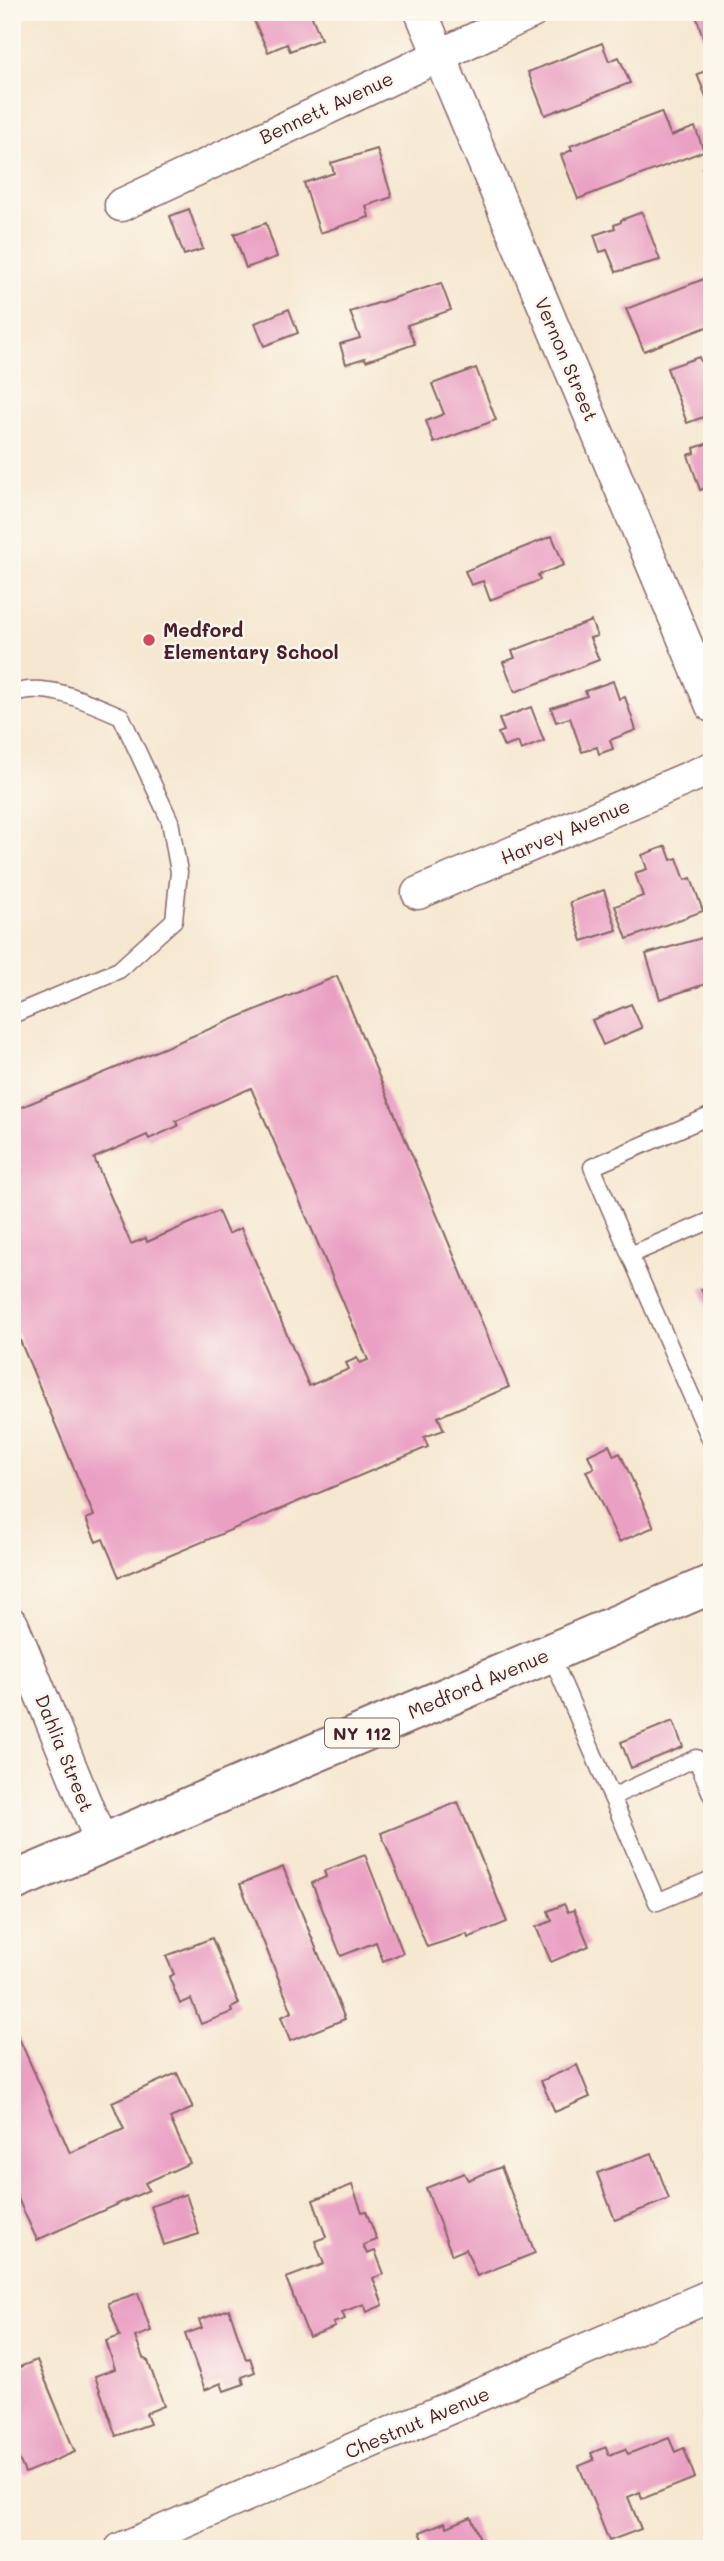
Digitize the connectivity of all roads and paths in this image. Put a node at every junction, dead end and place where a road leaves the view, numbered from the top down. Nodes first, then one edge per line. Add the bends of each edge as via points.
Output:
1 (421, 12) edge
2 (532, 12) edge
3 (439, 54) junction
4 (121, 205) dead end
5 (12, 694) edge
6 (712, 706) edge
7 (712, 768) edge
8 (418, 893) dead end
9 (12, 1015) edge
10 (712, 1115) edge
11 (712, 1220) edge
12 (630, 1255) junction
13 (712, 1443) edge
14 (712, 1584) edge
15 (12, 1624) edge
16 (550, 1653) junction
17 (712, 1796) edge
18 (612, 1797) junction
19 (102, 1844) junction
20 (712, 1879) edge
21 (12, 1882) edge
22 (712, 2295) edge
23 (121, 2549) edge

1 - 3 street, Vernon Street
2 - 3 street, Bennett Avenue
3 - 4 street, Bennett Avenue
3 - 6 street, Vernon Street
5 - 9 lane via 25,689 75,696 121,716 170,821 179,872 174,920 119,970
7 - 8 street, Harvey Avenue
10 - 12 lane via 592,1167
11 - 12 lane
12 - 13 lane
14 - 16 main road, Medford Avenue / NY 112
15 - 19 street, Dahlia Street
16 - 18 lane
16 - 19 main road, Medford Avenue / NY 112
17 - 18 lane via 696,1758
18 - 20 lane via 657,1902
19 - 21 main road, Medford Avenue / NY 112
22 - 23 street, Chestnut Avenue

